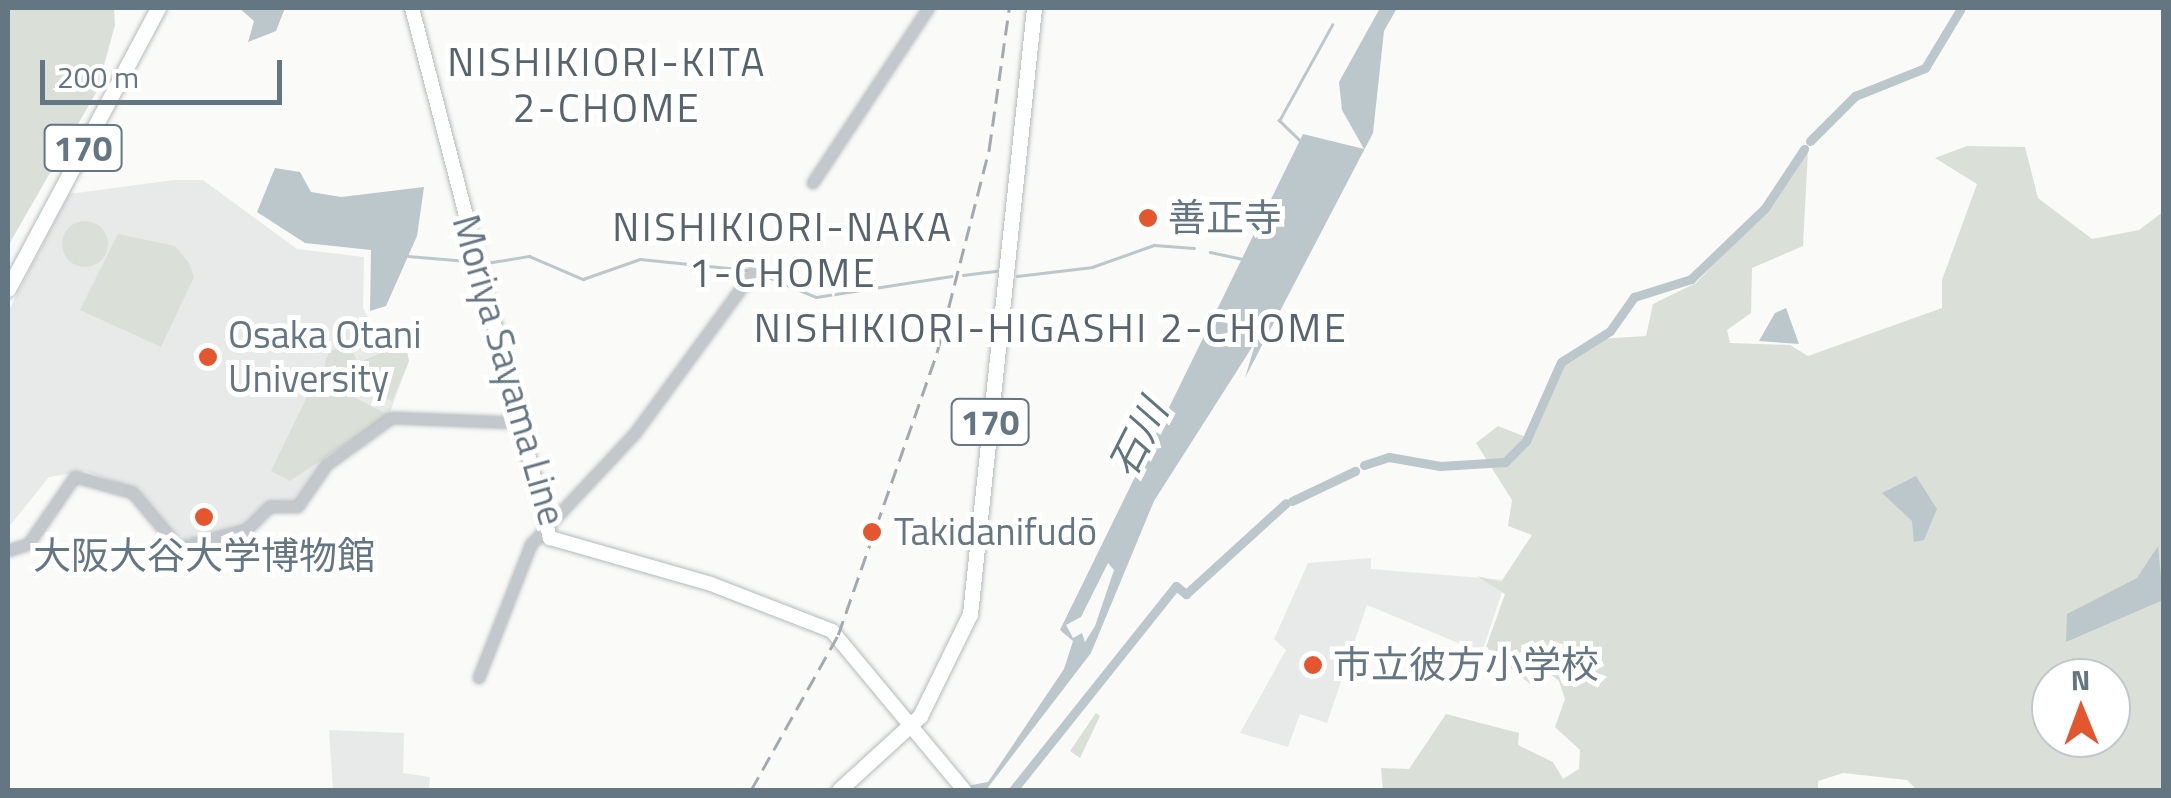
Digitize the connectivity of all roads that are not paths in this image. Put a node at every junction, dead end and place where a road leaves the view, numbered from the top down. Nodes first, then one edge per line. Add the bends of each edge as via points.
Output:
1 (146, 8) edge
2 (158, 8) edge
3 (412, 8) edge
4 (929, 8) edge
5 (1034, 8) edge
6 (813, 183) dead end
7 (8, 267) edge
8 (756, 270) dead end
9 (8, 289) edge
10 (518, 422) junction
11 (546, 528) junction
12 (8, 550) edge
13 (478, 678) dead end
14 (915, 734) junction
15 (839, 790) edge
16 (964, 790) edge

1 - 7 highway, 170
2 - 9 highway, 170
3 - 10 main road, Moriya Sayama Line
4 - 6 street
5 - 14 highway, 170 via 970,614
8 - 11 street via 636,434
10 - 11 main road, Moriya Sayama Line
10 - 12 street via 392,418 327,465 298,507 270,507 247,530 179,548 133,494 76,477 29,544
11 - 13 street via 517,572
11 - 14 main road, Moriya Sayama Line via 558,542 712,584 832,631
14 - 15 highway, 170
14 - 16 main road, Moriya Sayama Line

